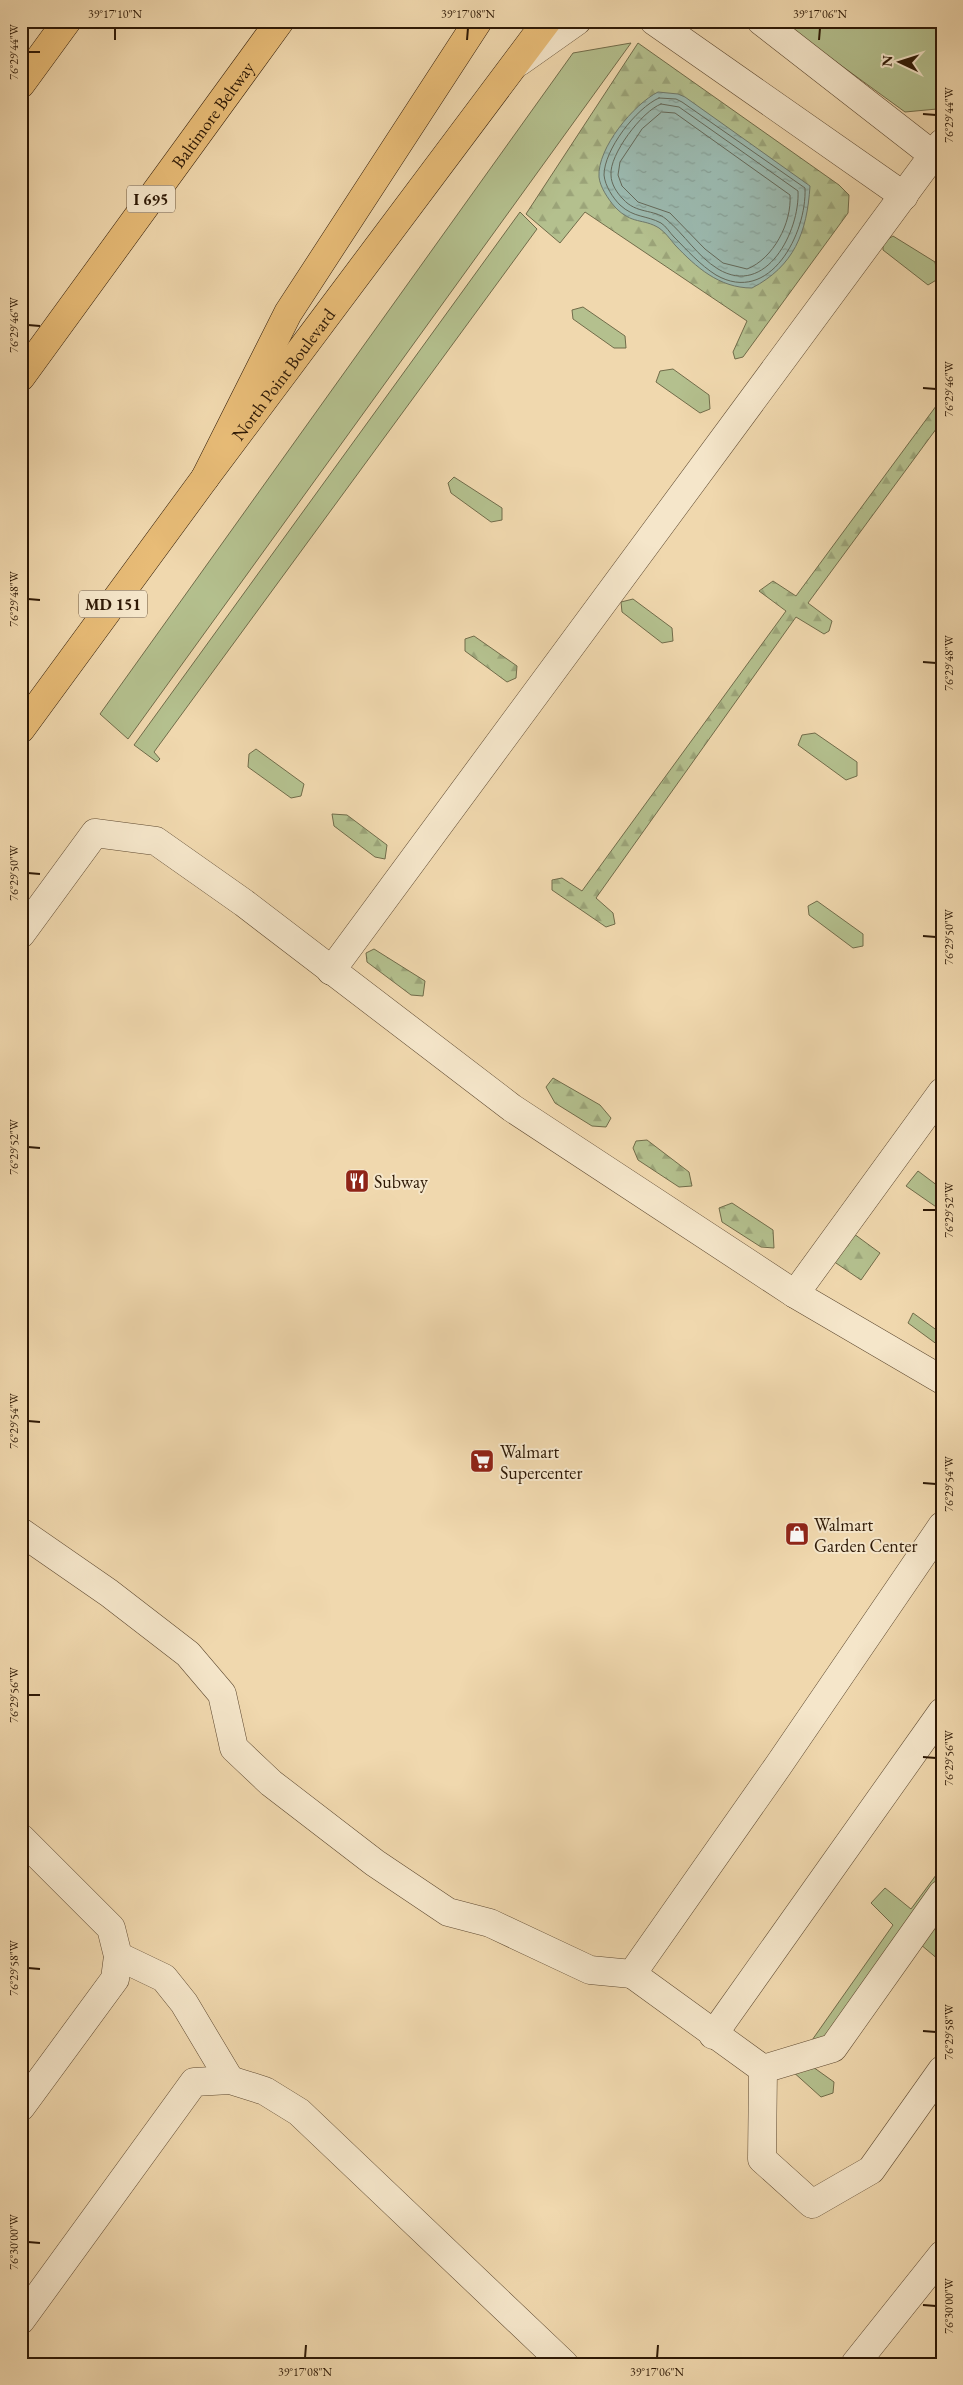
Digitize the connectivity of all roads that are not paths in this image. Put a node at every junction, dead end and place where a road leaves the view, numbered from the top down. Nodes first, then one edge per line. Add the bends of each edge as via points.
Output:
1 (67, 21) edge
2 (280, 21) edge
3 (478, 21) edge
4 (547, 21) edge
5 (577, 21) edge
6 (654, 21) edge
7 (761, 21) edge
8 (516, 64) junction
9 (21, 84) edge
10 (937, 149) edge
11 (904, 196) junction
12 (21, 376) edge
13 (205, 478) junction
14 (21, 729) edge
15 (21, 934) edge
16 (331, 971) junction
17 (942, 1092) edge
18 (795, 1294) junction
19 (942, 1380) edge
20 (942, 1526) edge
21 (21, 1532) edge
22 (942, 1712) edge
23 (21, 1838) edge
24 (942, 1894) edge
25 (118, 1956) junction
26 (632, 1974) junction
27 (713, 2035) junction
28 (763, 2069) junction
29 (942, 2070) edge
30 (230, 2080) junction
31 (21, 2107) edge
32 (942, 2255) edge
33 (21, 2320) edge
34 (564, 2364) edge
35 (855, 2364) edge

1 - 9 main road
2 - 12 main road, Baltimore Beltway / I 695
3 - 13 main road via 288,313
4 - 8 main road, North Point Boulevard / MD 151
5 - 8 street
6 - 11 street
7 - 10 street
8 - 13 main road, North Point Boulevard / MD 151
10 - 11 street
11 - 16 street
13 - 14 main road, North Point Boulevard / MD 151
15 - 16 street via 95,833 156,841 244,903
16 - 18 street via 512,1108
17 - 18 street
18 - 19 street
20 - 26 street
21 - 26 street via 109,1593 188,1654 222,1694 234,1748 271,1783 375,1863 448,1912 490,1923 590,1970
22 - 27 street
23 - 25 street via 111,1928
24 - 28 street via 833,2048
25 - 30 street via 164,1978 184,2003
25 - 31 street via 115,1979
26 - 27 street
27 - 28 street
28 - 29 street via 762,2158 812,2204 871,2170
30 - 33 street via 194,2082
30 - 34 street via 266,2091 299,2112
32 - 35 street

